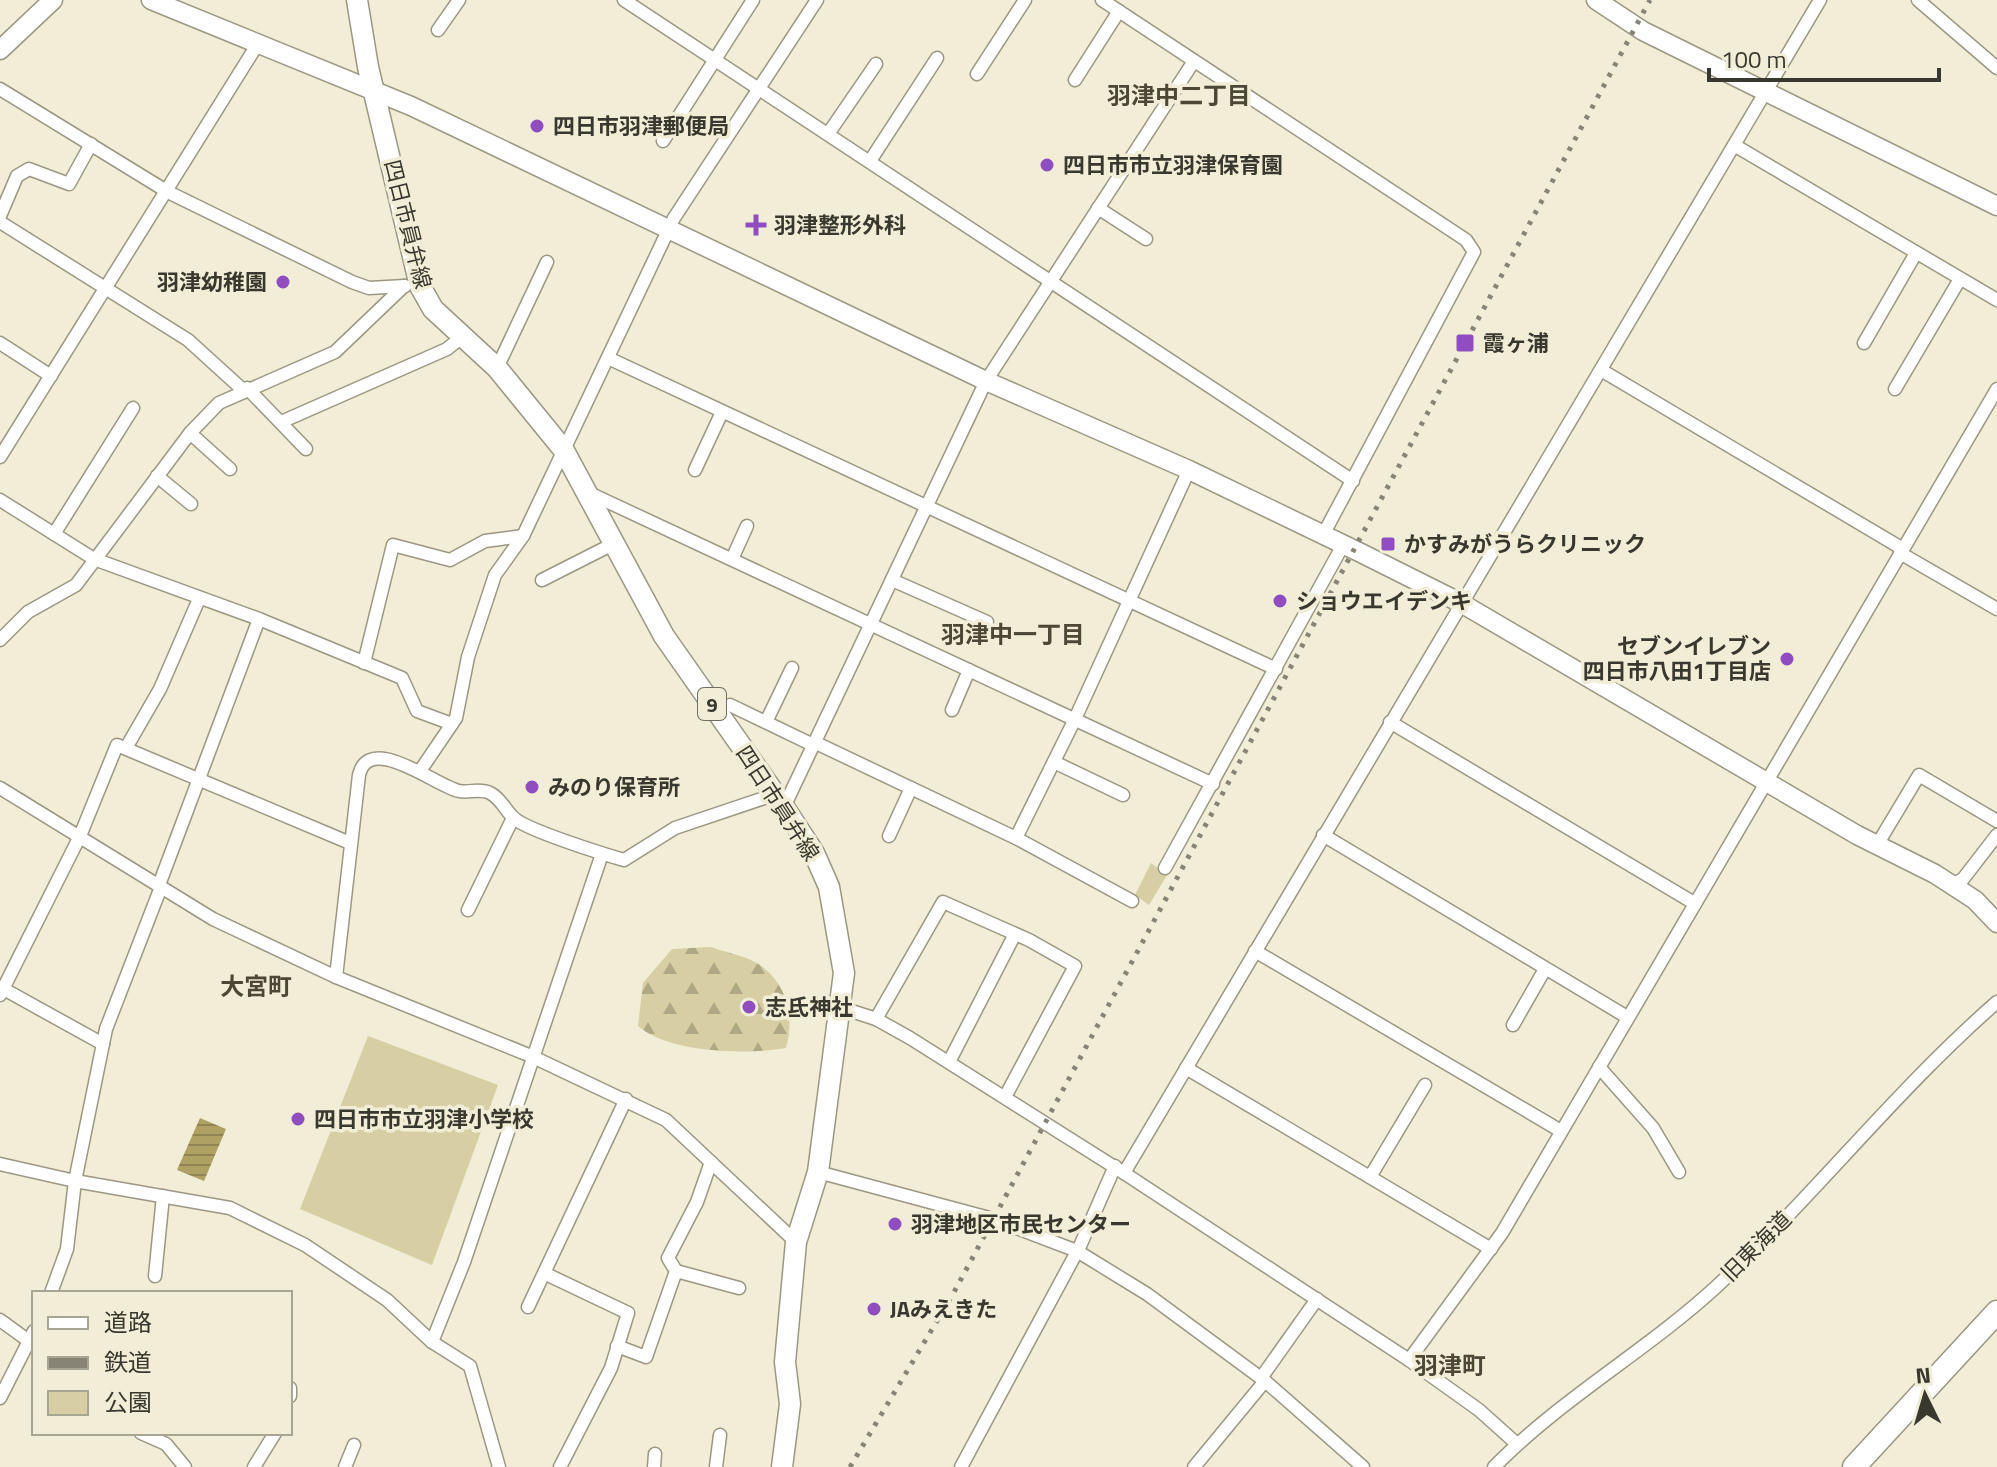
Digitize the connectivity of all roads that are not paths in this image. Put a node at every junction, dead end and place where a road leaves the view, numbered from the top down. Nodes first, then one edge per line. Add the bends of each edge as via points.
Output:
1 (53, 0) edge
2 (151, 0) edge
3 (357, 0) edge
4 (459, 0) edge
5 (624, 0) edge
6 (753, 0) edge
7 (817, 0) edge
8 (1025, 0) edge
9 (1102, 0) edge
10 (1596, 0) edge
11 (1820, 0) edge
12 (1918, 0) edge
13 (1119, 11) junction
14 (438, 30) dead end
15 (257, 45) junction
16 (0, 50) edge
17 (937, 58) dead end
18 (715, 59) junction
19 (1194, 61) junction
20 (1995, 61) edge
21 (876, 64) dead end
22 (977, 74) dead end
23 (1075, 80) dead end
24 (759, 88) junction
25 (0, 89) edge
26 (1766, 92) junction
27 (378, 95) junction
28 (828, 134) junction
29 (663, 141) dead end
30 (91, 144) junction
31 (1734, 145) junction
32 (870, 161) junction
33 (168, 192) junction
34 (1997, 206) edge
35 (1098, 208) junction
36 (0, 219) edge
37 (670, 228) junction
38 (1146, 239) dead end
39 (1916, 253) junction
40 (547, 262) dead end
41 (1960, 279) junction
42 (1050, 281) junction
43 (412, 286) junction
44 (106, 289) junction
45 (1997, 300) edge
46 (464, 335) junction
47 (0, 343) edge
48 (1864, 343) dead end
49 (608, 358) junction
50 (497, 368) junction
51 (1601, 370) junction
52 (51, 376) junction
53 (986, 381) junction
54 (245, 389) junction
55 (1895, 389) dead end
56 (1997, 389) edge
57 (133, 408) dead end
58 (722, 412) junction
59 (281, 422) junction
60 (190, 433) junction
61 (306, 449) dead end
62 (563, 449) junction
63 (0, 457) edge
64 (230, 469) dead end
65 (695, 470) dead end
66 (1189, 470) junction
67 (157, 476) junction
68 (1353, 481) junction
69 (589, 493) junction
70 (0, 500) edge
71 (191, 504) dead end
72 (925, 506) junction
73 (747, 526) dead end
74 (54, 534) junction
75 (1323, 535) junction
76 (523, 536) junction
77 (615, 543) junction
78 (1343, 545) junction
79 (1902, 551) junction
80 (94, 559) junction
81 (732, 559) junction
82 (542, 580) dead end
83 (892, 580) junction
84 (199, 599) junction
85 (1129, 600) junction
86 (1461, 603) junction
87 (1997, 609) edge
88 (259, 619) junction
89 (987, 622) dead end
90 (871, 624) junction
91 (0, 640) edge
92 (364, 663) junction
93 (792, 668) dead end
94 (1276, 669) junction
95 (969, 670) junction
96 (730, 705) dead end
97 (952, 710) dead end
98 (1074, 721) junction
99 (766, 722) junction
100 (1390, 722) junction
101 (452, 724) junction
102 (813, 743) junction
103 (126, 748) junction
104 (1054, 762) junction
105 (420, 771) junction
106 (198, 780) junction
107 (1766, 782) junction
108 (1213, 784) junction
109 (0, 788) edge
110 (911, 788) junction
111 (1123, 795) dead end
112 (780, 800) junction
113 (513, 818) junction
114 (1997, 821) edge
115 (1323, 835) junction
116 (1997, 835) edge
117 (80, 836) junction
118 (889, 836) dead end
119 (1016, 838) junction
120 (350, 843) junction
121 (1877, 845) junction
122 (602, 854) junction
123 (1165, 868) dead end
124 (1952, 885) junction
125 (160, 886) junction
126 (1132, 901) dead end
127 (1694, 903) junction
128 (468, 910) dead end
129 (1997, 923) edge
130 (1015, 934) junction
131 (1255, 951) junction
132 (1545, 969) junction
133 (336, 977) junction
134 (1, 990) edge
135 (1997, 1002) edge
136 (839, 1007) junction
137 (1627, 1017) junction
138 (876, 1019) junction
139 (1513, 1025) dead end
140 (103, 1044) junction
141 (531, 1056) junction
142 (949, 1062) junction
143 (1599, 1067) junction
144 (1186, 1068) junction
145 (1425, 1085) dead end
146 (1005, 1097) junction
147 (626, 1099) junction
148 (1561, 1131) junction
149 (711, 1162) junction
150 (0, 1164) edge
151 (1120, 1169) junction
152 (818, 1172) junction
153 (1679, 1172) dead end
154 (1370, 1177) junction
155 (75, 1181) junction
156 (163, 1196) junction
157 (796, 1242) junction
158 (1491, 1249) junction
159 (1077, 1251) junction
160 (676, 1271) junction
161 (546, 1274) junction
162 (155, 1276) dead end
163 (739, 1288) dead end
164 (52, 1291) edge
165 (1317, 1299) junction
166 (528, 1307) dead end
167 (1997, 1312) edge
168 (0, 1320) edge
169 (32, 1339) edge
170 (432, 1342) junction
171 (617, 1346) junction
172 (1409, 1360) junction
173 (1263, 1379) junction
174 (0, 1398) edge
175 (146, 1435) edge
176 (173, 1435) edge
177 (274, 1435) edge
178 (720, 1435) dead end
179 (166, 1444) junction
180 (1517, 1444) junction
181 (354, 1445) dead end
182 (185, 1467) edge
183 (254, 1467) edge
184 (345, 1467) edge
185 (499, 1467) edge
186 (560, 1467) edge
187 (716, 1467) edge
188 (782, 1467) edge
189 (961, 1467) edge
190 (1194, 1467) edge
191 (1363, 1467) edge
192 (1494, 1467) edge
193 (1854, 1467) edge

1 - 16 street
2 - 15 street
3 - 27 main road, 四日市員弁線 / 9
4 - 14 street
5 - 18 street
6 - 18 street
7 - 24 street
8 - 22 street
9 - 13 street
10 - 26 street via 1643,31
11 - 26 street
12 - 20 street
13 - 19 street
13 - 23 street
15 - 27 street
15 - 33 street
17 - 32 street
18 - 24 street
18 - 29 street
19 - 35 street
19 - 68 street via 1466,240 1474,252
21 - 28 street
24 - 28 street
24 - 37 street
25 - 30 street
26 - 31 street
26 - 34 street
27 - 37 street
27 - 43 main road, 四日市員弁線 / 9
28 - 32 street
30 - 33 street
30 - 36 street via 69,184 29,169 17,176
31 - 39 street
31 - 51 street
32 - 42 street
33 - 43 street via 352,282 369,288
33 - 44 street
35 - 38 street
35 - 42 street
36 - 44 street
37 - 49 street
37 - 53 street
39 - 41 street
39 - 48 street
40 - 50 street
41 - 45 street
41 - 55 street
42 - 53 street
42 - 68 street
43 - 46 main road, 四日市員弁線 / 9
43 - 54 street via 335,352
44 - 52 street
44 - 54 street via 188,340
46 - 50 main road, 四日市員弁線 / 9
46 - 59 street via 447,349
47 - 52 street
49 - 58 street
49 - 62 street
50 - 62 main road, 四日市員弁線 / 9
51 - 79 street
51 - 86 street
52 - 63 street
53 - 66 street
53 - 72 street
54 - 59 street
54 - 60 street via 219,403
56 - 79 street
57 - 74 street
58 - 65 street
58 - 72 street
59 - 61 street
60 - 64 street
60 - 67 street
62 - 69 main road, 四日市員弁線 / 9
62 - 76 street
66 - 75 street
66 - 85 street
67 - 71 street
67 - 80 street
68 - 75 street
69 - 77 main road, 四日市員弁線 / 9
69 - 81 street
70 - 74 street
72 - 83 street
72 - 85 street
73 - 81 street
74 - 80 street
75 - 78 street
76 - 92 street via 485,541 450,560 393,545
76 - 101 street via 495,575
77 - 82 street
77 - 112 main road, 四日市員弁線 / 9 via 664,636
78 - 86 street
78 - 94 street
79 - 87 street
79 - 107 street
80 - 84 street
80 - 91 street via 76,585 28,612
81 - 90 street
83 - 89 street
83 - 90 street
84 - 88 street
84 - 103 street via 160,689
85 - 94 street
85 - 98 street
86 - 100 street
86 - 107 street
88 - 92 street
88 - 106 street
90 - 95 street
90 - 102 street
92 - 101 street via 402,678 417,711
93 - 99 street
94 - 108 street
95 - 97 street
95 - 98 street
96 - 99 street
98 - 104 street
98 - 108 street
99 - 102 street
100 - 115 street
100 - 127 street
101 - 105 street
102 - 110 street
102 - 112 street
103 - 106 street
103 - 117 street via 117,745
104 - 111 street
104 - 119 street
105 - 113 street via 459,791 486,791 500,799
105 - 120 street via 377,757 365,762
106 - 120 street
106 - 125 street
107 - 121 street
107 - 127 street
108 - 123 street
109 - 117 street
110 - 118 street
110 - 119 street
112 - 122 street via 675,828 633,858
112 - 136 main road, 四日市員弁線 / 9 via 814,853 835,910 844,973
113 - 122 street
113 - 128 street
114 - 121 street via 1919,775
115 - 131 street
115 - 132 street
116 - 124 street via 1963,879
117 - 125 street
117 - 134 street
119 - 126 street
120 - 133 street
121 - 124 street
122 - 141 street
124 - 129 street
125 - 133 street via 213,919
125 - 140 street
127 - 137 street
130 - 138 street via 943,902
130 - 142 street
130 - 146 street via 1075,966
131 - 144 street
131 - 148 street
132 - 137 street
132 - 139 street
133 - 141 street
134 - 140 street
135 - 180 street, 旧東海道 via 1937,1054 1713,1290
136 - 138 street
136 - 152 main road, 四日市員弁線 / 9
137 - 143 street
138 - 142 street
140 - 155 street
141 - 147 street
141 - 170 street via 464,1262
142 - 146 street
143 - 148 street
143 - 153 street via 1653,1128
144 - 151 street
144 - 154 street
145 - 154 street
146 - 151 street
147 - 149 street via 666,1120
147 - 161 street
148 - 158 street
149 - 157 street
149 - 160 street via 668,1258
150 - 155 street
151 - 159 street
151 - 165 street
152 - 157 main road, 四日市員弁線 / 9
152 - 159 street via 993,1219
154 - 158 street
155 - 156 street
155 - 164 street via 67,1249
156 - 162 street
156 - 170 street via 230,1208 305,1245 387,1300
157 - 188 main road, 四日市員弁線 / 9 via 785,1362 790,1404
158 - 172 street
159 - 173 street via 1147,1294
159 - 189 street
160 - 163 street
160 - 171 street via 646,1357
161 - 166 street
161 - 171 street via 628,1313
165 - 172 street
165 - 173 street
167 - 193 highway
168 - 169 street
169 - 174 street
170 - 185 street via 470,1366
171 - 186 street
172 - 180 street
173 - 190 street
173 - 191 street
175 - 179 street
176 - 179 street
177 - 183 street
178 - 187 street
179 - 182 street
180 - 192 street, 旧東海道
181 - 184 street

